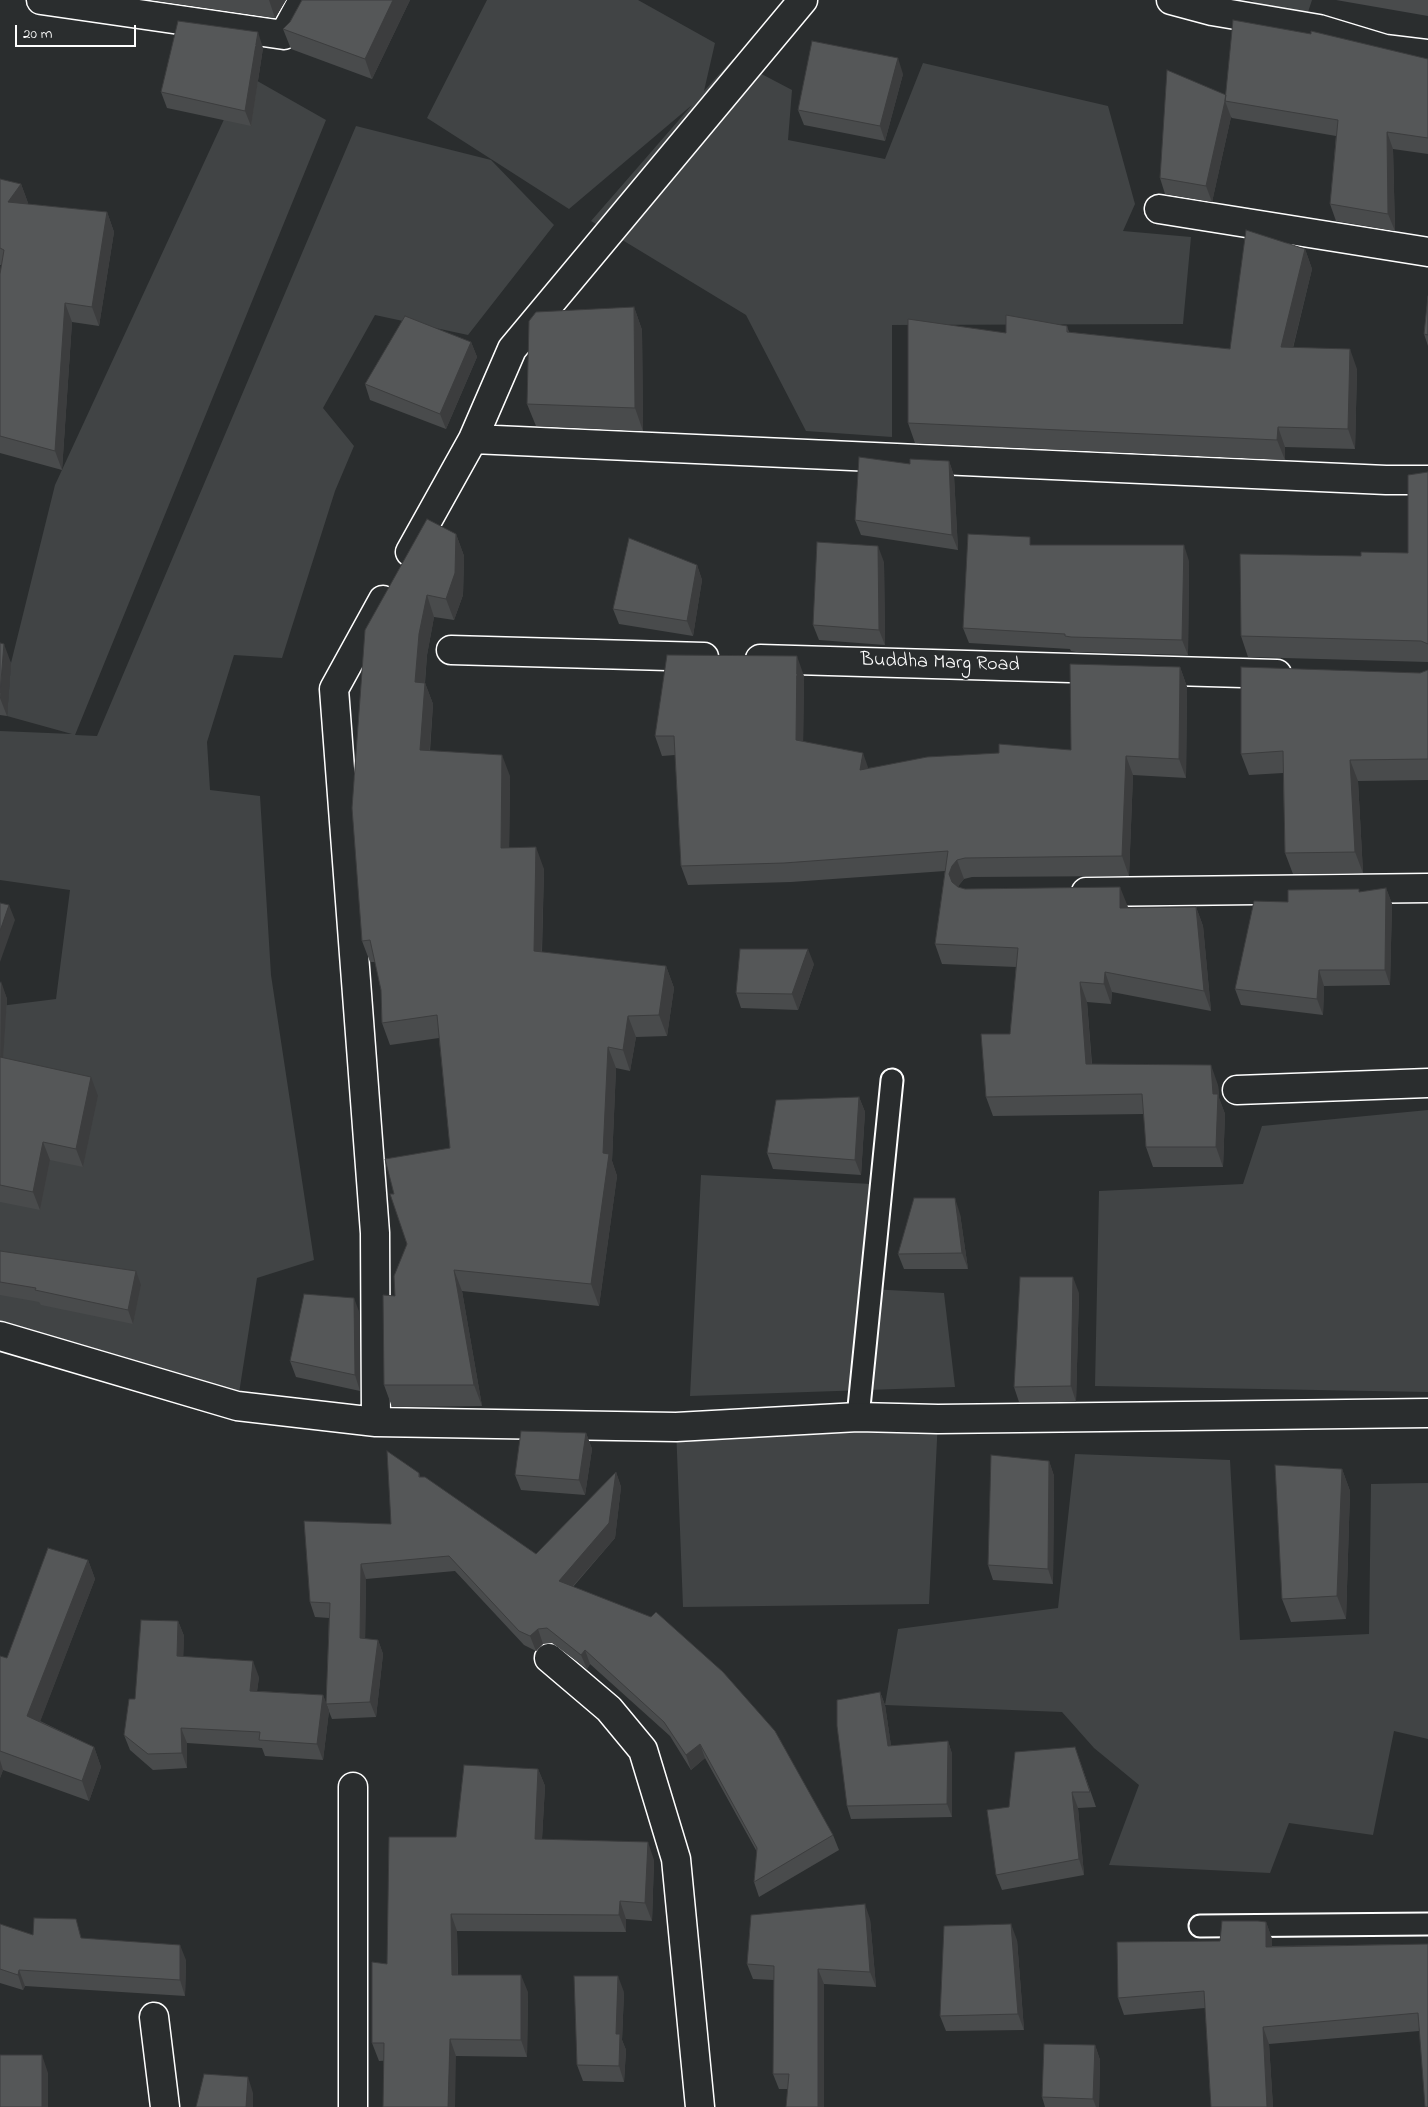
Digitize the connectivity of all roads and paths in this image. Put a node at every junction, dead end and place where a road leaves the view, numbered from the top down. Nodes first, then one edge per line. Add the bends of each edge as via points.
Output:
1 (41, 0) edge
2 (302, 0) edge
3 (803, 0) edge
4 (1171, 0) edge
5 (1428, 54) edge
6 (1159, 209) dead end
7 (1428, 252) edge
8 (473, 439) junction
9 (1428, 480) edge
10 (451, 650) dead end
11 (1298, 674) edge
12 (1428, 888) edge
13 (1060, 892) edge
14 (892, 1080) dead end
15 (1428, 1083) edge
16 (1237, 1090) dead end
17 (0, 1336) edge
18 (1428, 1413) edge
19 (858, 1417) junction
20 (376, 1422) junction
21 (548, 1658) dead end
22 (353, 1787) dead end
23 (1428, 1924) edge
24 (1200, 1926) dead end
25 (154, 2017) dead end
26 (165, 2107) edge
27 (353, 2107) edge
28 (700, 2107) edge

1 - 2 street via 284,35
3 - 8 street via 512,349
4 - 5 street via 1212,11 1319,29 1385,49
6 - 7 street
8 - 9 street
8 - 20 street via 334,688 375,1233
10 - 11 street, Buddha Marg Road
12 - 13 street
14 - 19 lane
15 - 16 street
17 - 20 street via 237,1406
18 - 19 street via 938,1419
19 - 20 street via 676,1427
21 - 28 street via 609,1709 643,1750 676,1859
22 - 27 street
23 - 24 lane
25 - 26 street

